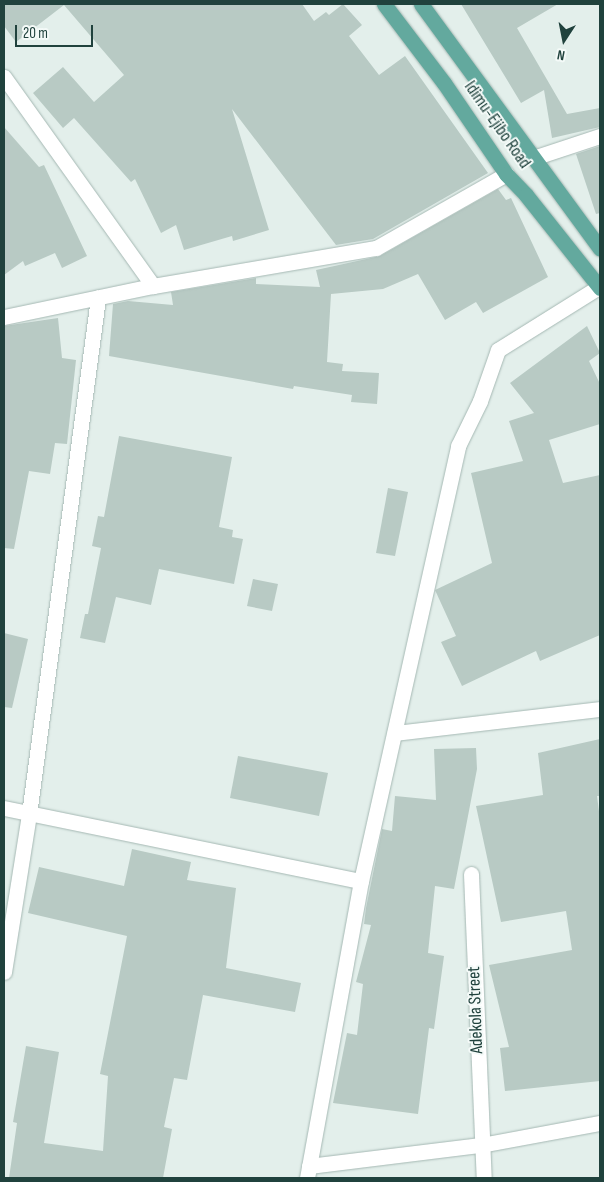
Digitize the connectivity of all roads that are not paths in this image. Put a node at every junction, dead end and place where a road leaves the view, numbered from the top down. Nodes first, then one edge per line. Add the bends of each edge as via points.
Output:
1 (384, 4) edge
2 (421, 4) edge
3 (4, 77) edge
4 (600, 136) edge
5 (532, 158) junction
6 (506, 174) junction
7 (600, 249) edge
8 (153, 286) junction
9 (600, 287) edge
10 (98, 298) junction
11 (4, 317) edge
12 (600, 709) edge
13 (395, 733) junction
14 (4, 808) edge
15 (30, 814) junction
16 (471, 874) dead end
17 (361, 881) junction
18 (4, 972) edge
19 (600, 1122) edge
20 (481, 1145) junction
21 (308, 1172) edge
22 (484, 1178) edge

1 - 6 main road, Idimu-Ejibo Road via 444,83
2 - 5 main road, Idimu-Ejibo Road
3 - 8 street
4 - 5 street
5 - 7 main road, Idimu-Ejibo Road
6 - 8 street via 376,248
6 - 9 main road, Idimu-Ejibo Road
8 - 10 street
9 - 13 street via 498,350 480,401 458,446
10 - 11 street
10 - 15 street
12 - 13 street
13 - 17 street
14 - 15 street
15 - 17 street
15 - 18 street
16 - 20 street, Adekola Street
17 - 21 street
19 - 20 street
20 - 21 street
20 - 22 street, Adekola Street

